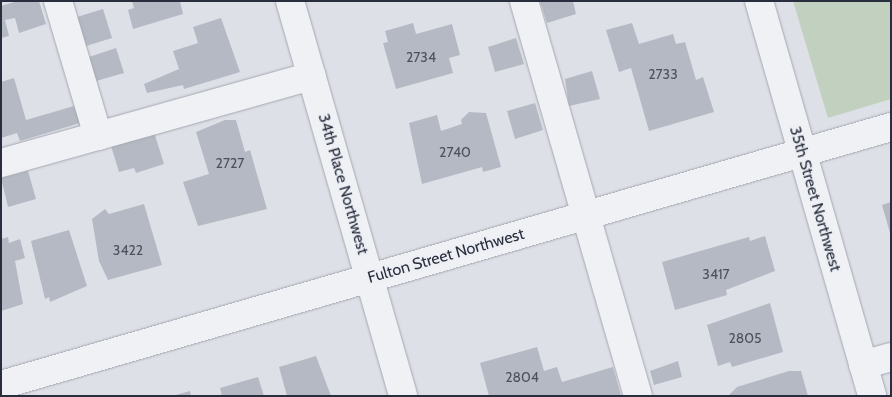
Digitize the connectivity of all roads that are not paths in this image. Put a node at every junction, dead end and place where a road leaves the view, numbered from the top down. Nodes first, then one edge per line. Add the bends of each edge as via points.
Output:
1 (58, 1) edge
2 (290, 1) edge
3 (524, 1) edge
4 (759, 1) edge
5 (312, 76) junction
6 (891, 127) edge
7 (98, 136) junction
8 (802, 153) junction
9 (1, 163) edge
10 (586, 216) junction
11 (370, 278) junction
12 (891, 357) edge
13 (863, 365) junction
14 (1, 385) edge
15 (403, 396) edge
16 (638, 396) edge
17 (872, 396) edge

1 - 7 street
2 - 5 street, 34th Place Northwest
3 - 10 street
4 - 8 street, 35th Street Northwest
5 - 7 street
5 - 11 street, 34th Place Northwest
6 - 8 street, Fulton Street Northwest
7 - 9 street
8 - 10 street, Fulton Street Northwest
8 - 13 street, 35th Street Northwest
10 - 11 street, Fulton Street Northwest
10 - 16 street
11 - 14 street, Fulton Street Northwest
11 - 15 street, 34th Place Northwest
12 - 13 street
13 - 17 street, 35th Street Northwest

